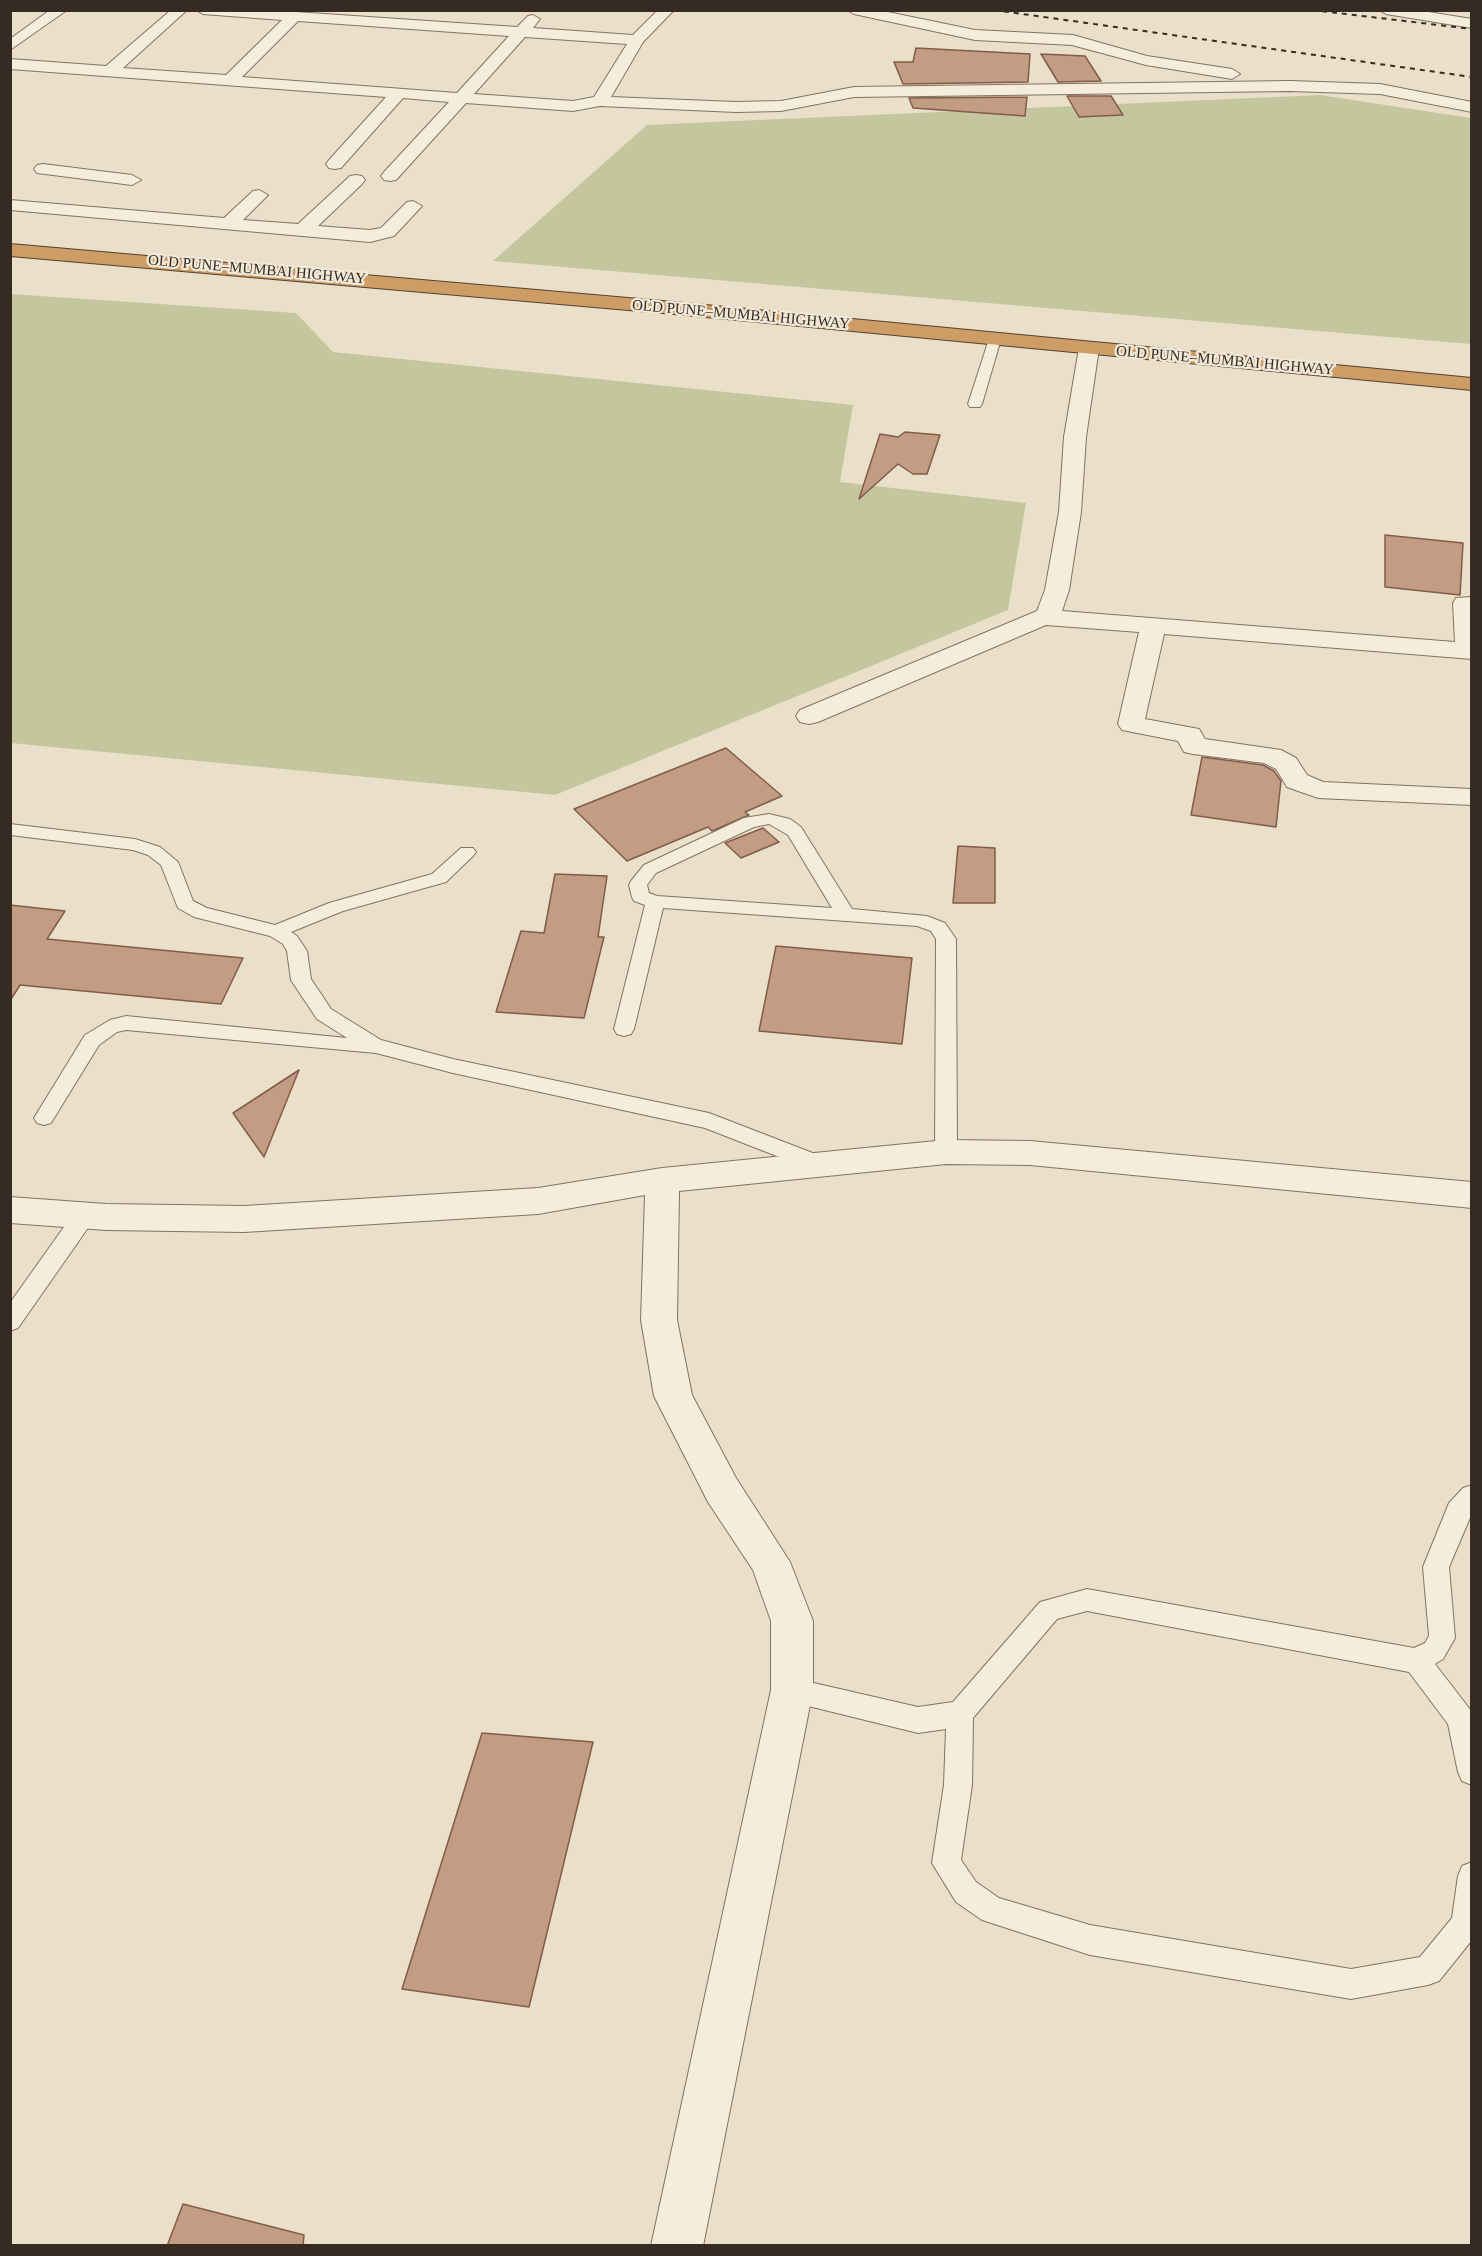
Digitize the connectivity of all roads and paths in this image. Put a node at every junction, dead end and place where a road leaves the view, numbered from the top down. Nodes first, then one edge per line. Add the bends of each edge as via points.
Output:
1 (60, 10) edge
2 (180, 10) edge
3 (203, 10) edge
4 (539, 10) edge
5 (667, 10) edge
6 (854, 10) edge
7 (1386, 10) edge
8 (295, 16) junction
9 (1472, 24) edge
10 (524, 32) junction
11 (637, 40) junction
12 (10, 46) edge
13 (10, 64) edge
14 (110, 71) junction
15 (230, 80) junction
16 (1290, 86) junction
17 (397, 94) junction
18 (459, 98) junction
19 (600, 100) junction
20 (1472, 107) edge
21 (60, 157) dead end
22 (335, 164) dead end
23 (44, 169) junction
24 (390, 176) dead end
25 (132, 180) dead end
26 (356, 180) dead end
27 (19, 188) edge
28 (259, 195) dead end
29 (10, 205) edge
30 (412, 206) dead end
31 (227, 225) junction
32 (302, 231) junction
33 (10, 237) edge
34 (10, 250) edge
35 (995, 339) junction
36 (1089, 348) junction
37 (1472, 367) edge
38 (1472, 384) edge
39 (975, 404) dead end
40 (1465, 603) dead end
41 (1044, 617) junction
42 (1153, 626) junction
43 (1470, 651) edge
44 (809, 716) dead end
45 (1472, 797) edge
46 (10, 829) edge
47 (467, 852) dead end
48 (655, 902) junction
49 (846, 915) junction
50 (276, 931) junction
51 (624, 1029) dead end
52 (387, 1048) junction
53 (44, 1118) dead end
54 (946, 1152) junction
55 (815, 1163) junction
56 (662, 1180) junction
57 (1472, 1195) edge
58 (10, 1210) edge
59 (84, 1216) junction
60 (10, 1322) edge
61 (1472, 1495) edge
62 (1416, 1660) junction
63 (792, 1690) junction
64 (960, 1714) junction
65 (1472, 1772) edge
66 (1472, 1876) edge
67 (676, 2246) edge

1 - 12 street
2 - 14 street
3 - 8 street
4 - 10 street
5 - 11 street
6 - 16 street via 975,35 1073,40 1146,60
7 - 9 street
8 - 10 street
8 - 15 street
10 - 11 street
10 - 18 street
11 - 19 street
13 - 14 street
14 - 15 street
15 - 17 street
16 - 19 street via 878,91 854,92 804,104 748,107
16 - 20 street via 1380,89
17 - 18 street
17 - 22 street
18 - 19 street via 573,106
18 - 24 street
21 - 23 street
23 - 25 street
23 - 27 street
26 - 32 street
28 - 31 street
29 - 31 street
30 - 32 street via 387,232 376,236
31 - 32 street
33 - 37 highway, OLD PUNE–MUMBAI HIGHWAY
34 - 35 highway, OLD PUNE–MUMBAI HIGHWAY
35 - 36 highway, OLD PUNE–MUMBAI HIGHWAY
35 - 39 lane
36 - 38 highway, OLD PUNE–MUMBAI HIGHWAY
36 - 41 street via 1057,590
40 - 43 street
41 - 42 street
41 - 44 street
42 - 43 street
42 - 45 street via 1131,724 1190,735 1193,746 1271,756 1286,764 1297,781 1318,790
46 - 50 lane via 135,845 154,851 169,862 185,904 201,913
47 - 50 lane via 439,878 336,907
48 - 49 lane
48 - 49 lane via 641,897 638,885 650,869 750,822 769,819 795,831
48 - 51 lane
49 - 54 lane via 920,920 938,927 946,939
50 - 52 lane via 290,940 297,951 301,980 324,1014 374,1045
52 - 53 lane via 126,1023 110,1027 92,1040
52 - 55 lane via 709,1121
54 - 55 street
54 - 57 street via 1030,1153
55 - 56 street
56 - 59 street via 538,1202 244,1219
56 - 63 street via 659,1320 674,1396 722,1490 770,1562 792,1621
58 - 59 street
59 - 60 lane
61 - 62 lane via 1458,1511 1436,1567 1442,1638 1434,1651
62 - 64 lane via 1087,1600 1049,1610
62 - 65 lane via 1461,1719
63 - 64 lane via 918,1720
63 - 67 street
64 - 66 lane via 958,1785 946,1863 966,1892 992,1910 1090,1940 1351,1984 1428,1970 1466,1924

